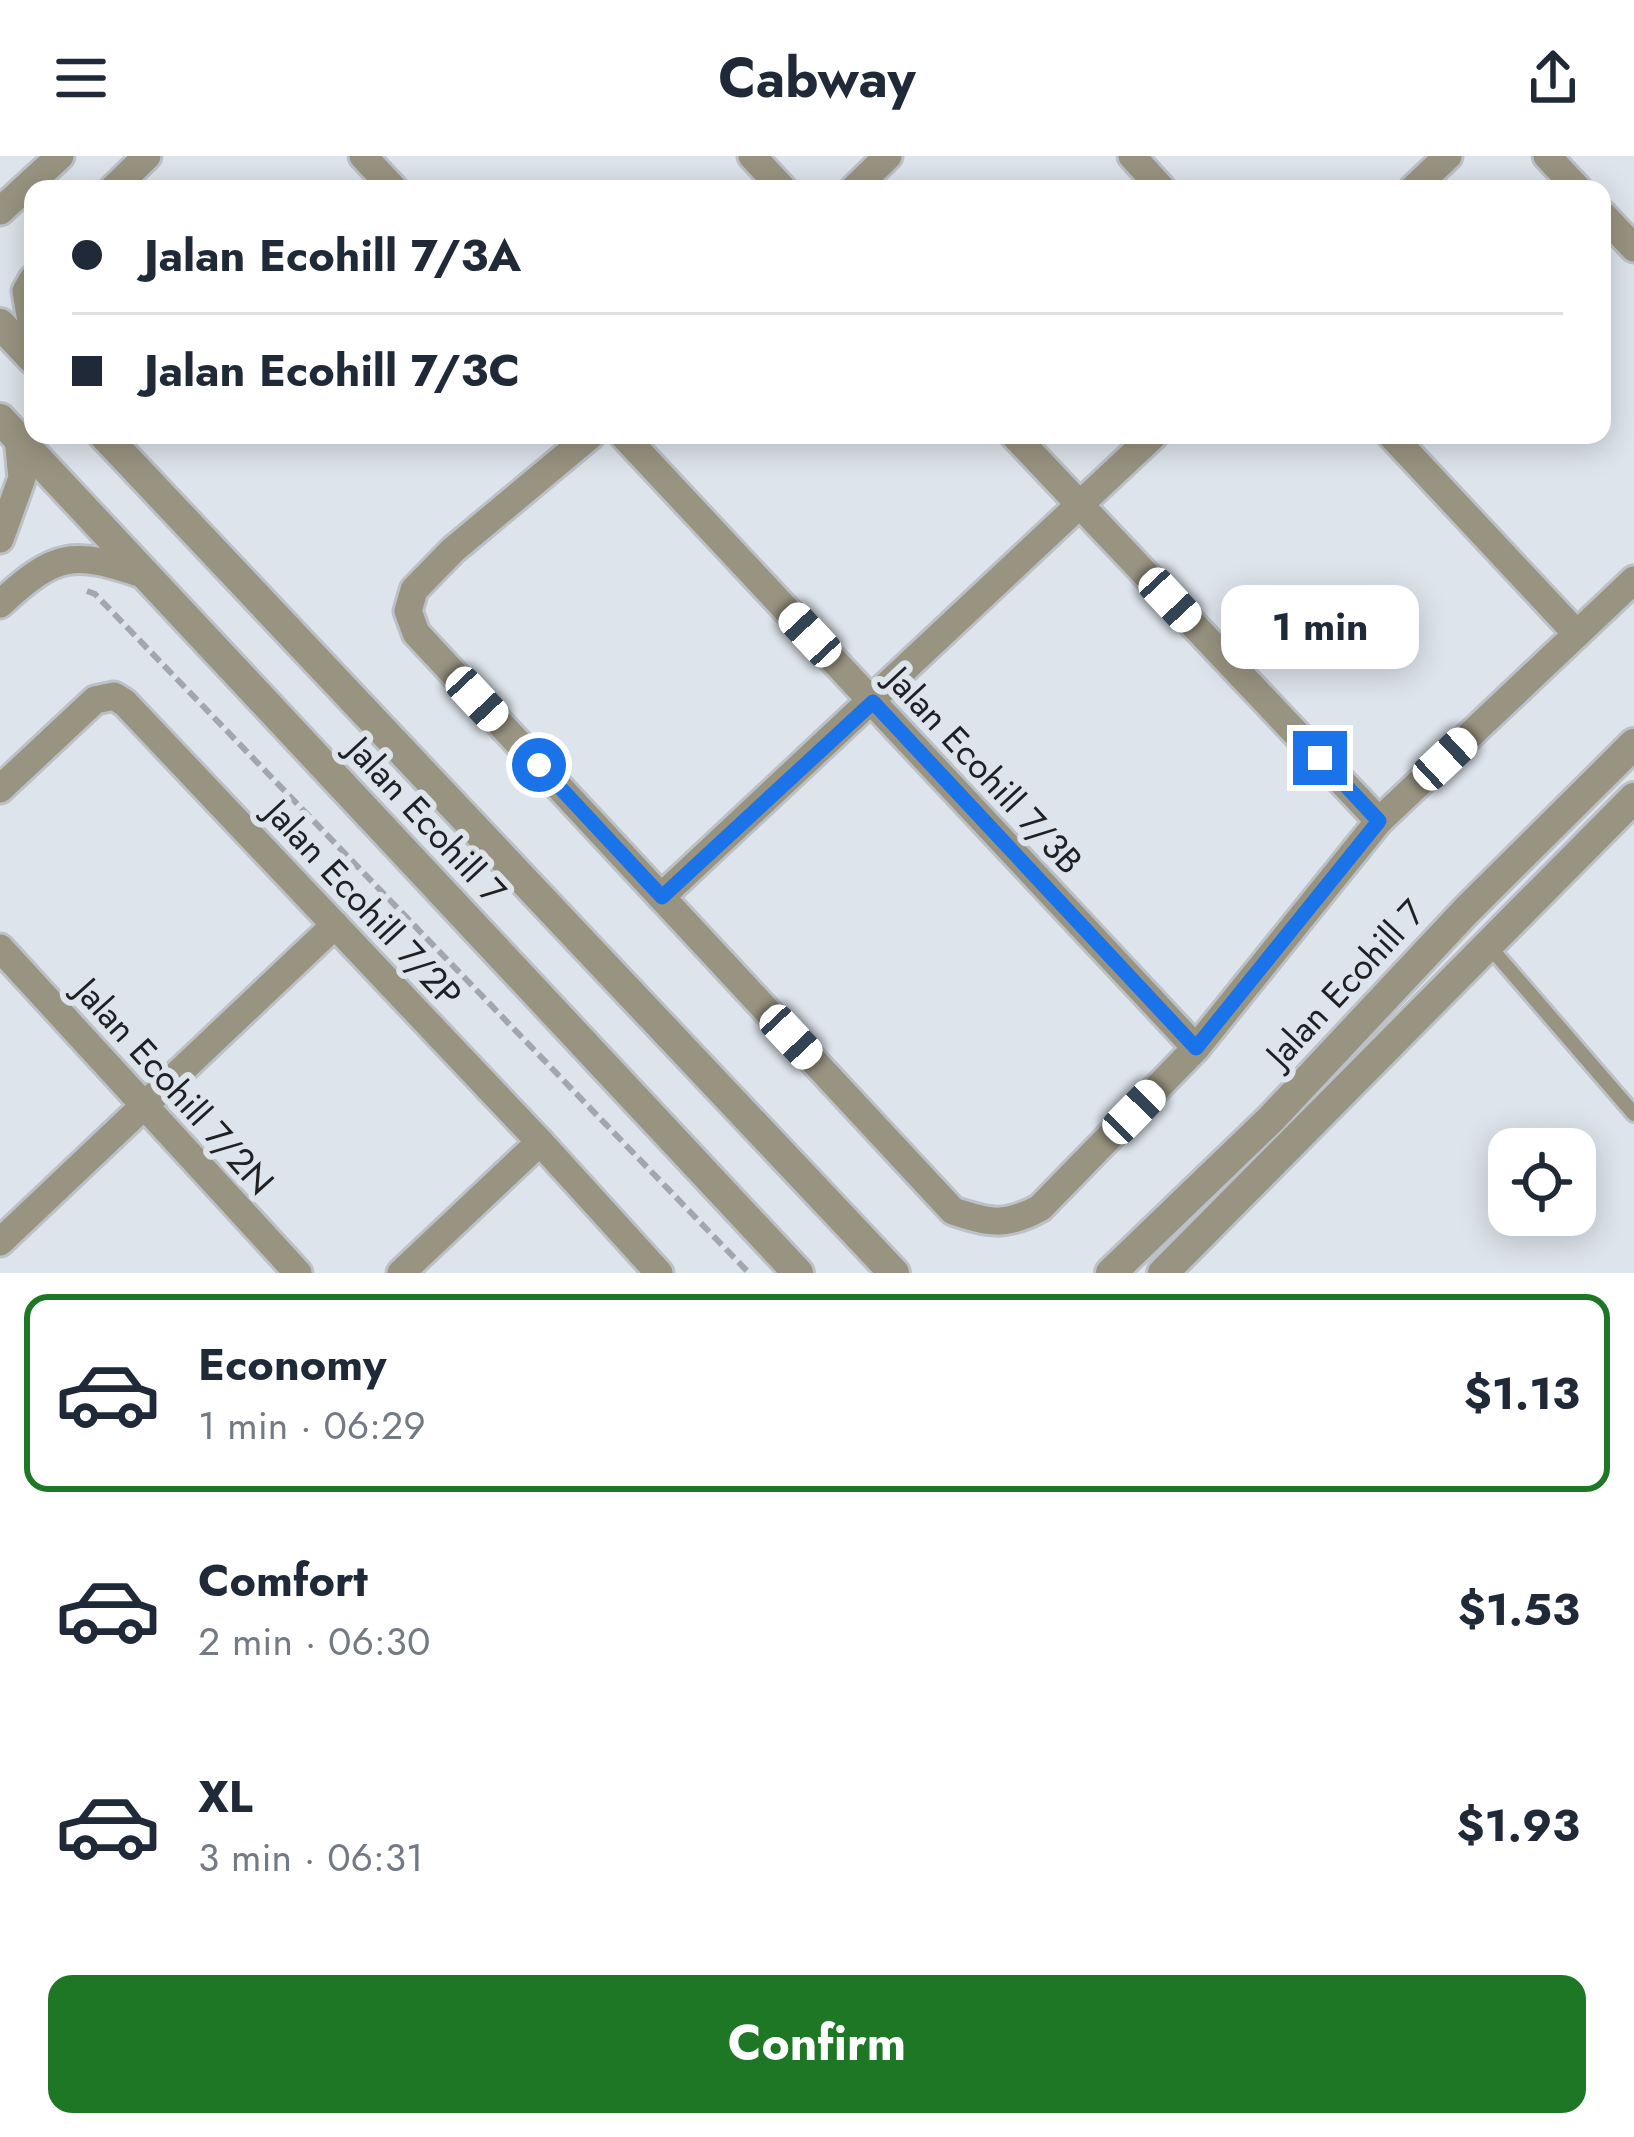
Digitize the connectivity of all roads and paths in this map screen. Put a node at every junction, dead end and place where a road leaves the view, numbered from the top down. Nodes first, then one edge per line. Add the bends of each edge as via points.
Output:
1 (60, 156) edge
2 (147, 156) edge
3 (363, 156) edge
4 (752, 156) edge
5 (888, 156) edge
6 (1132, 156) edge
7 (1448, 156) edge
8 (1547, 156) edge
9 (34, 180) edge
10 (127, 180) edge
11 (386, 180) edge
12 (775, 180) edge
13 (863, 180) edge
14 (1154, 180) edge
15 (1423, 180) edge
16 (1570, 180) edge
17 (24, 189) edge
18 (0, 211) edge
19 (1611, 224) edge
20 (1634, 248) edge
21 (0, 324) edge
22 (24, 349) edge
23 (9, 428) edge
24 (112, 444) edge
25 (580, 444) edge
26 (631, 444) edge
27 (1022, 444) edge
28 (1145, 444) edge
29 (1399, 444) edge
30 (1080, 506) junction
31 (0, 539) edge
32 (145, 575) junction
33 (1634, 580) edge
34 (72, 586) dead end
35 (0, 604) edge
36 (1577, 634) junction
37 (873, 702) junction
38 (1634, 744) edge
39 (0, 789) edge
40 (1634, 797) edge
41 (1379, 821) junction
42 (662, 897) junction
43 (335, 925) junction
44 (1489, 946) junction
45 (0, 948) edge
46 (1196, 1048) junction
47 (144, 1105) junction
48 (1634, 1114) edge
49 (540, 1142) junction
50 (0, 1242) edge
51 (298, 1273) edge
52 (401, 1273) edge
53 (658, 1273) edge
54 (749, 1273) edge
55 (798, 1273) edge
56 (894, 1273) edge
57 (1111, 1273) edge
58 (1163, 1273) edge

1 - 9 street
2 - 10 street
3 - 11 street
4 - 12 street
5 - 13 street
6 - 14 street
7 - 15 street
8 - 16 street
17 - 18 street
19 - 20 street
21 - 22 street
23 - 31 street via 22,478
23 - 32 street, Jalan Ecohill 7
24 - 56 street, Jalan Ecohill 7
25 - 42 street via 453,550 414,590 408,610 416,633
26 - 37 street, Jalan Ecohill 7/3B
27 - 30 street
28 - 30 street
29 - 36 street
30 - 37 street
30 - 41 street
32 - 35 street via 97,558 63,560 33,573
32 - 55 street, Jalan Ecohill 7
33 - 36 street
34 - 54 path via 95,594
36 - 41 street
37 - 42 street
37 - 46 street, Jalan Ecohill 7/3B
38 - 57 street, Jalan Ecohill 7
39 - 43 street, Jalan Ecohill 7/2P via 95,700 114,696
40 - 44 street
41 - 46 street
42 - 46 street via 953,1211 982,1221 1014,1222 1040,1208
43 - 47 street
43 - 49 street, Jalan Ecohill 7/2P
44 - 48 lane
44 - 58 street
45 - 47 street, Jalan Ecohill 7/2N
47 - 50 street
47 - 51 street, Jalan Ecohill 7/2N
49 - 52 street
49 - 53 street, Jalan Ecohill 7/2P

